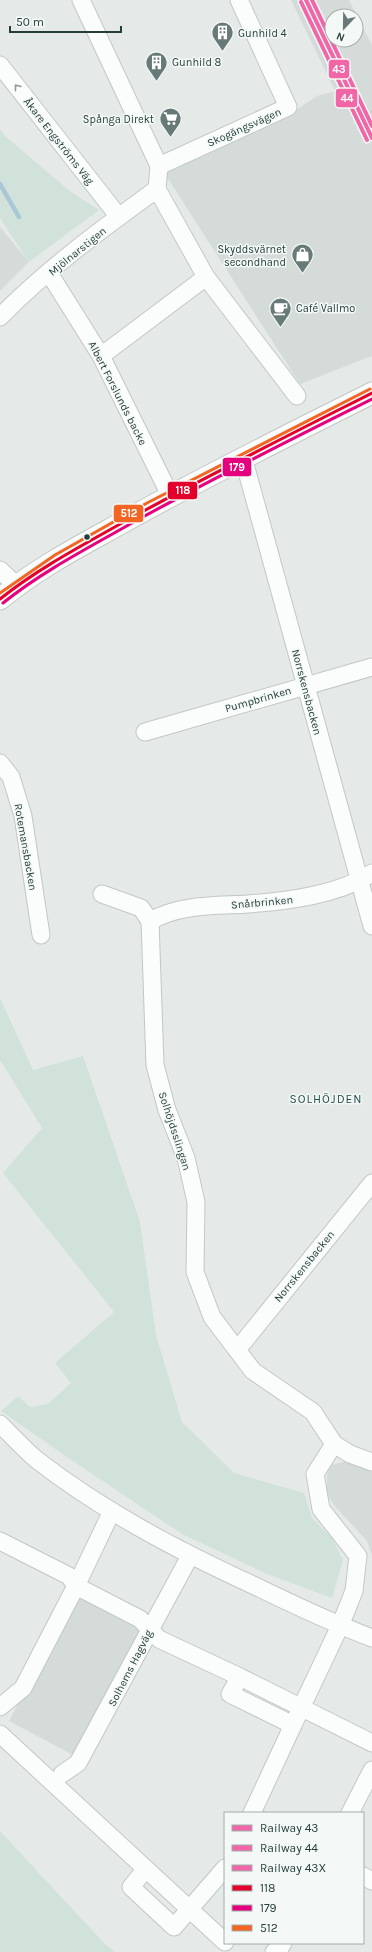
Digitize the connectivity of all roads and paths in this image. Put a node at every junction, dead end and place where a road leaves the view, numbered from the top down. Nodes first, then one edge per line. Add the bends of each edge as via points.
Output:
1 (82, 0) edge
2 (239, 0) edge
3 (0, 65) edge
4 (159, 166) junction
5 (157, 188) junction
6 (119, 217) junction
7 (49, 273) junction
8 (206, 277) junction
9 (0, 317) edge
10 (101, 356) junction
11 (372, 393) edge
12 (297, 396) dead end
13 (243, 457) junction
14 (170, 495) junction
15 (0, 570) edge
16 (16, 585) junction
17 (0, 599) edge
18 (372, 667) edge
19 (305, 685) junction
20 (145, 732) dead end
21 (0, 764) edge
22 (366, 877) edge
23 (102, 894) dead end
24 (150, 921) junction
25 (372, 926) edge
26 (40, 935) dead end
27 (372, 1183) edge
28 (237, 1350) junction
29 (0, 1424) edge
30 (334, 1444) junction
31 (372, 1462) edge
32 (112, 1511) junction
33 (0, 1541) edge
34 (190, 1556) junction
35 (76, 1586) junction
36 (340, 1626) junction
37 (150, 1629) junction
38 (372, 1638) edge
39 (240, 1677) junction
40 (0, 1707) edge
41 (302, 1708) junction
42 (293, 1725) junction
43 (0, 1734) edge
44 (372, 1743) edge
45 (372, 1770) edge
46 (62, 1774) dead end
47 (252, 1812) edge
48 (351, 1812) edge
49 (224, 1869) edge
50 (145, 1870) junction
51 (191, 1909) junction
52 (224, 1940) edge
53 (228, 1944) edge
54 (282, 1944) edge
55 (236, 1952) edge
56 (274, 1952) edge

1 - 4 street
2 - 4 street, Skogängsvägen via 288,107
6 -> 3 street, Åkare Engströms Väg
4 - 5 street
5 - 6 street, Mjölnarstigen
5 - 8 street
6 - 7 street, Mjölnarstigen
7 - 9 street, Mjölnarstigen
7 - 10 street, Albert Forslunds backe
8 - 10 street
8 - 12 street
10 - 14 street, Albert Forslunds backe
11 - 13 street
13 - 14 street
13 - 19 street, Norrskensbacken
14 - 16 street
15 - 16 street
16 - 17 street
18 - 19 street, Pumpbrinken
19 - 20 street, Pumpbrinken
19 - 22 street, Norrskensbacken
21 - 26 street, Rotemansbacken via 11,777 23,816
22 - 24 street, Snårbrinken via 301,899 192,907 162,914
22 - 25 street, Norrskensbacken
23 - 24 street via 141,908
24 - 28 street, Solhöjdsslingan via 154,1065 167,1110 186,1158 196,1202 195,1272 212,1317
27 - 28 street, Norrskensbacken
28 - 30 street, Solhöjdsslingan via 253,1371 313,1412
29 - 32 street via 36,1459 95,1502
30 - 31 street, Solhöjdsslingan via 350,1454
30 - 36 street via 315,1474 321,1509 358,1556 354,1591
32 - 34 street
32 - 35 street
33 - 35 street via 69,1576
34 - 36 street
34 - 37 street, Solhems Hagväg
35 - 37 street via 140,1619
35 - 40 street via 23,1688
36 - 38 street
36 - 41 street
37 - 39 street via 158,1639
37 - 46 street, Solhems Hagväg via 78,1763
39 - 41 street
39 - 42 street via 230,1694
41 - 42 street
41 - 44 street
42 - 47 street
43 - 50 street
45 - 48 street
49 - 51 street
50 - 51 street
50 - 51 street via 131,1887 174,1927
51 - 52 street
53 - 55 street
54 - 56 street

